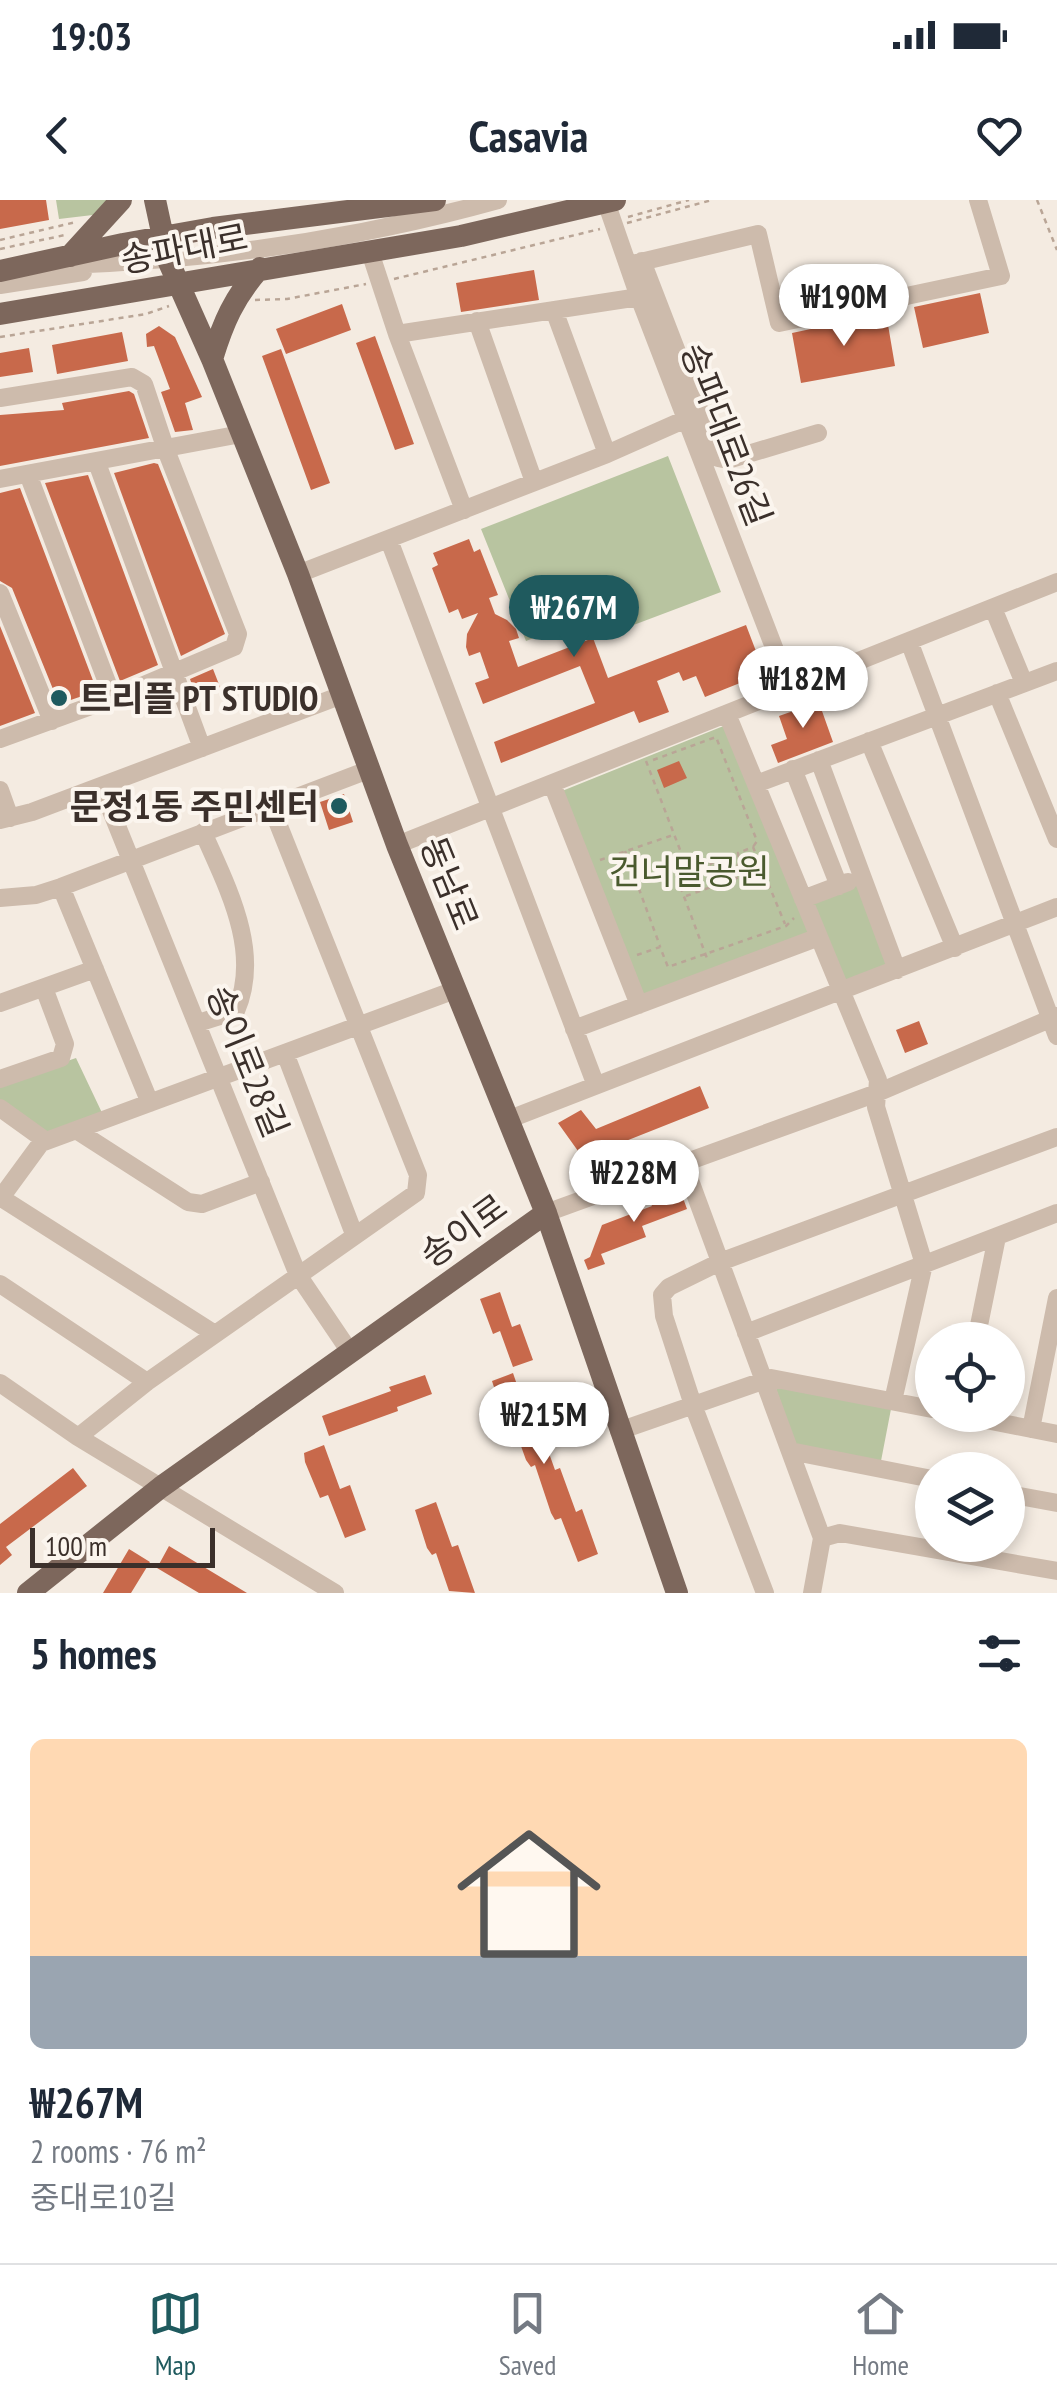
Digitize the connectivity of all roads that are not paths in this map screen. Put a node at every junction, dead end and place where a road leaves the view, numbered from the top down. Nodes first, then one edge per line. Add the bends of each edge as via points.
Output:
1 (122, 200) edge
2 (155, 200) edge
3 (435, 200) edge
4 (498, 200) edge
5 (978, 200) edge
6 (611, 201) edge
7 (71, 246) junction
8 (165, 248) junction
9 (370, 252) junction
10 (45, 263) junction
11 (635, 263) junction
12 (260, 268) junction
13 (0, 271) edge
14 (177, 282) junction
15 (0, 285) edge
16 (639, 297) junction
17 (554, 310) junction
18 (0, 314) edge
19 (477, 322) junction
20 (397, 334) junction
21 (212, 359) junction
22 (0, 398) edge
23 (686, 419) junction
24 (818, 433) dead end
25 (241, 434) junction
26 (166, 450) junction
27 (607, 454) junction
28 (97, 463) junction
29 (28, 474) junction
30 (0, 479) edge
31 (534, 482) junction
32 (464, 510) junction
33 (390, 540) junction
34 (298, 574) junction
35 (1057, 582) edge
36 (0, 593) edge
37 (993, 608) junction
38 (909, 641) junction
39 (1057, 671) edge
40 (177, 672) junction
41 (1024, 683) junction
42 (790, 689) junction
43 (998, 693) junction
44 (342, 695) junction
45 (113, 698) junction
46 (727, 714) junction
47 (938, 716) junction
48 (52, 722) junction
49 (0, 739) edge
50 (870, 741) junction
51 (202, 748) junction
52 (818, 760) junction
53 (368, 770) junction
54 (793, 770) junction
55 (552, 784) junction
56 (756, 784) junction
57 (101, 786) junction
58 (0, 790) edge
59 (271, 806) junction
60 (491, 808) junction
61 (5, 820) edge
62 (203, 832) junction
63 (1057, 839) edge
64 (397, 846) junction
65 (133, 859) junction
66 (862, 877) junction
67 (839, 886) junction
68 (62, 887) junction
69 (0, 898) edge
70 (805, 903) junction
71 (1057, 907) edge
72 (1016, 922) junction
73 (819, 938) junction
74 (955, 948) junction
75 (95, 969) junction
76 (897, 970) junction
77 (44, 988) junction
78 (455, 990) junction
79 (841, 990) junction
80 (0, 1003) edge
81 (639, 1005) junction
82 (198, 1023) junction
83 (1055, 1024) edge
84 (359, 1026) junction
85 (574, 1029) junction
86 (285, 1053) junction
87 (220, 1078) junction
88 (0, 1079) edge
89 (595, 1083) junction
90 (877, 1092) junction
91 (150, 1103) junction
92 (0, 1108) edge
93 (507, 1120) junction
94 (76, 1130) junction
95 (1057, 1136) edge
96 (46, 1141) junction
97 (684, 1164) junction
98 (262, 1182) junction
99 (902, 1194) junction
100 (0, 1198) edge
101 (1057, 1212) edge
102 (546, 1213) junction
103 (354, 1234) junction
104 (997, 1236) junction
105 (720, 1262) junction
106 (924, 1264) junction
107 (298, 1275) junction
108 (0, 1284) edge
109 (1057, 1298) edge
110 (980, 1322) edge
111 (746, 1333) junction
112 (215, 1334) junction
113 (350, 1352) junction
114 (765, 1380) junction
115 (147, 1382) junction
116 (0, 1383) edge
117 (893, 1402) junction
118 (693, 1405) junction
119 (915, 1406) edge
120 (1025, 1428) edge
121 (1031, 1429) junction
122 (619, 1431) junction
123 (1057, 1434) edge
124 (78, 1436) junction
125 (790, 1450) junction
126 (915, 1476) edge
127 (162, 1487) junction
128 (1025, 1497) edge
129 (1057, 1503) edge
130 (822, 1538) junction
131 (1057, 1572) edge
132 (28, 1593) edge
133 (336, 1593) edge
134 (677, 1593) edge
135 (765, 1593) edge
136 (812, 1593) edge

1 - 7 main road
2 - 8 main road, 동남로
3 - 8 main road, 송파대로
4 - 8 street via 392,227
5 - 11 street via 1000,276 779,324 758,234
6 - 9 main road, 송파대로
6 - 11 street, 송파대로26길 via 615,226
7 - 8 main road, 송파대로
7 - 10 main road, 송파대로
8 - 10 street
8 - 14 main road, 동남로
9 - 12 main road, 송파대로
9 - 20 street
10 - 13 main road, 송파대로
11 - 16 street, 송파대로26길
11 - 24 street via 718,458
12 - 14 main road, 송파대로
12 - 21 main road via 225,315
14 - 15 street via 130,268
14 - 18 main road, 송파대로
14 - 21 main road, 동남로
16 - 17 street
16 - 23 street, 송파대로26길
17 - 19 street
17 - 27 street
19 - 20 street
19 - 31 street
20 - 32 street
21 - 25 main road, 동남로
22 - 26 street via 132,378 144,384
23 - 27 street
23 - 42 street, 송파대로26길
25 - 26 street
25 - 34 main road, 동남로
26 - 28 street
26 - 40 street via 238,634 234,647
27 - 31 street
28 - 29 street
28 - 40 street
29 - 30 street
29 - 45 street
31 - 32 street
32 - 33 street
33 - 34 street
33 - 60 street
34 - 44 main road, 동남로
35 - 37 street
36 - 48 street
37 - 38 street
37 - 41 street
38 - 42 street
38 - 47 street
39 - 41 street
40 - 45 street
40 - 51 street
41 - 43 street
42 - 46 street
43 - 47 street
43 - 63 street
44 - 51 street
44 - 53 main road, 동남로
45 - 48 street
46 - 55 street via 644,756
46 - 56 street
47 - 50 street
47 - 72 street
48 - 49 street
50 - 52 street
50 - 74 street
51 - 57 street
52 - 54 street
52 - 66 street
53 - 59 street
53 - 64 main road, 동남로
54 - 56 street
54 - 67 street
55 - 60 street
55 - 81 street
56 - 70 street
57 - 61 street
57 - 65 street, 송이로28길
58 - 61 street
59 - 62 street
59 - 84 street
60 - 64 street
60 - 85 street
62 - 65 street
62 - 82 street via 238,911 244,993 236,1011
64 - 78 main road, 동남로
65 - 68 street
65 - 82 street, 송이로28길
66 - 67 street
66 - 76 street
67 - 70 street
68 - 69 street
68 - 75 street
70 - 73 street
71 - 72 street
72 - 74 street
72 - 83 street
73 - 79 street
73 - 81 street
74 - 76 street
75 - 77 street
75 - 91 street
76 - 79 street
77 - 80 street
77 - 88 street via 65,1044 61,1058
78 - 84 street
78 - 93 main road, 동남로
79 - 89 street
79 - 90 street
81 - 85 street
82 - 87 street, 송이로28길
83 - 90 street, 송이로
84 - 86 street
84 - 103 street via 418,1175 416,1192
85 - 89 street
86 - 87 street
86 - 103 street
87 - 91 street
87 - 98 street, 송이로28길
89 - 93 street
90 - 97 street, 송이로
90 - 99 street
91 - 94 street
92 - 96 street
93 - 102 main road, 동남로
94 - 96 street
94 - 98 street via 188,1202 202,1204
95 - 99 street
96 - 100 street
97 - 102 street, 송이로
97 - 105 street
98 - 107 street, 송이로28길
99 - 105 street
99 - 106 street
100 - 112 street
101 - 104 street
102 - 113 main road, 송이로
102 - 122 main road, 동남로
103 - 107 street
104 - 106 street
104 - 110 street
105 - 111 street
105 - 118 street via 662,1295
106 - 111 street
106 - 117 street
107 - 112 street
107 - 113 street, 송이로28길
108 - 115 street
109 - 121 street
111 - 114 street
112 - 115 street
113 - 127 main road, 송이로
114 - 117 street
114 - 118 street
114 - 125 street
115 - 124 street
116 - 124 street
117 - 119 street
118 - 122 street
118 - 135 street
120 - 121 street
121 - 123 street
122 - 134 main road, 동남로
124 - 127 street
125 - 126 street
125 - 130 street
127 - 132 main road, 송이로
127 - 133 street
128 - 129 street
130 - 131 street via 840,1533
130 - 136 street

